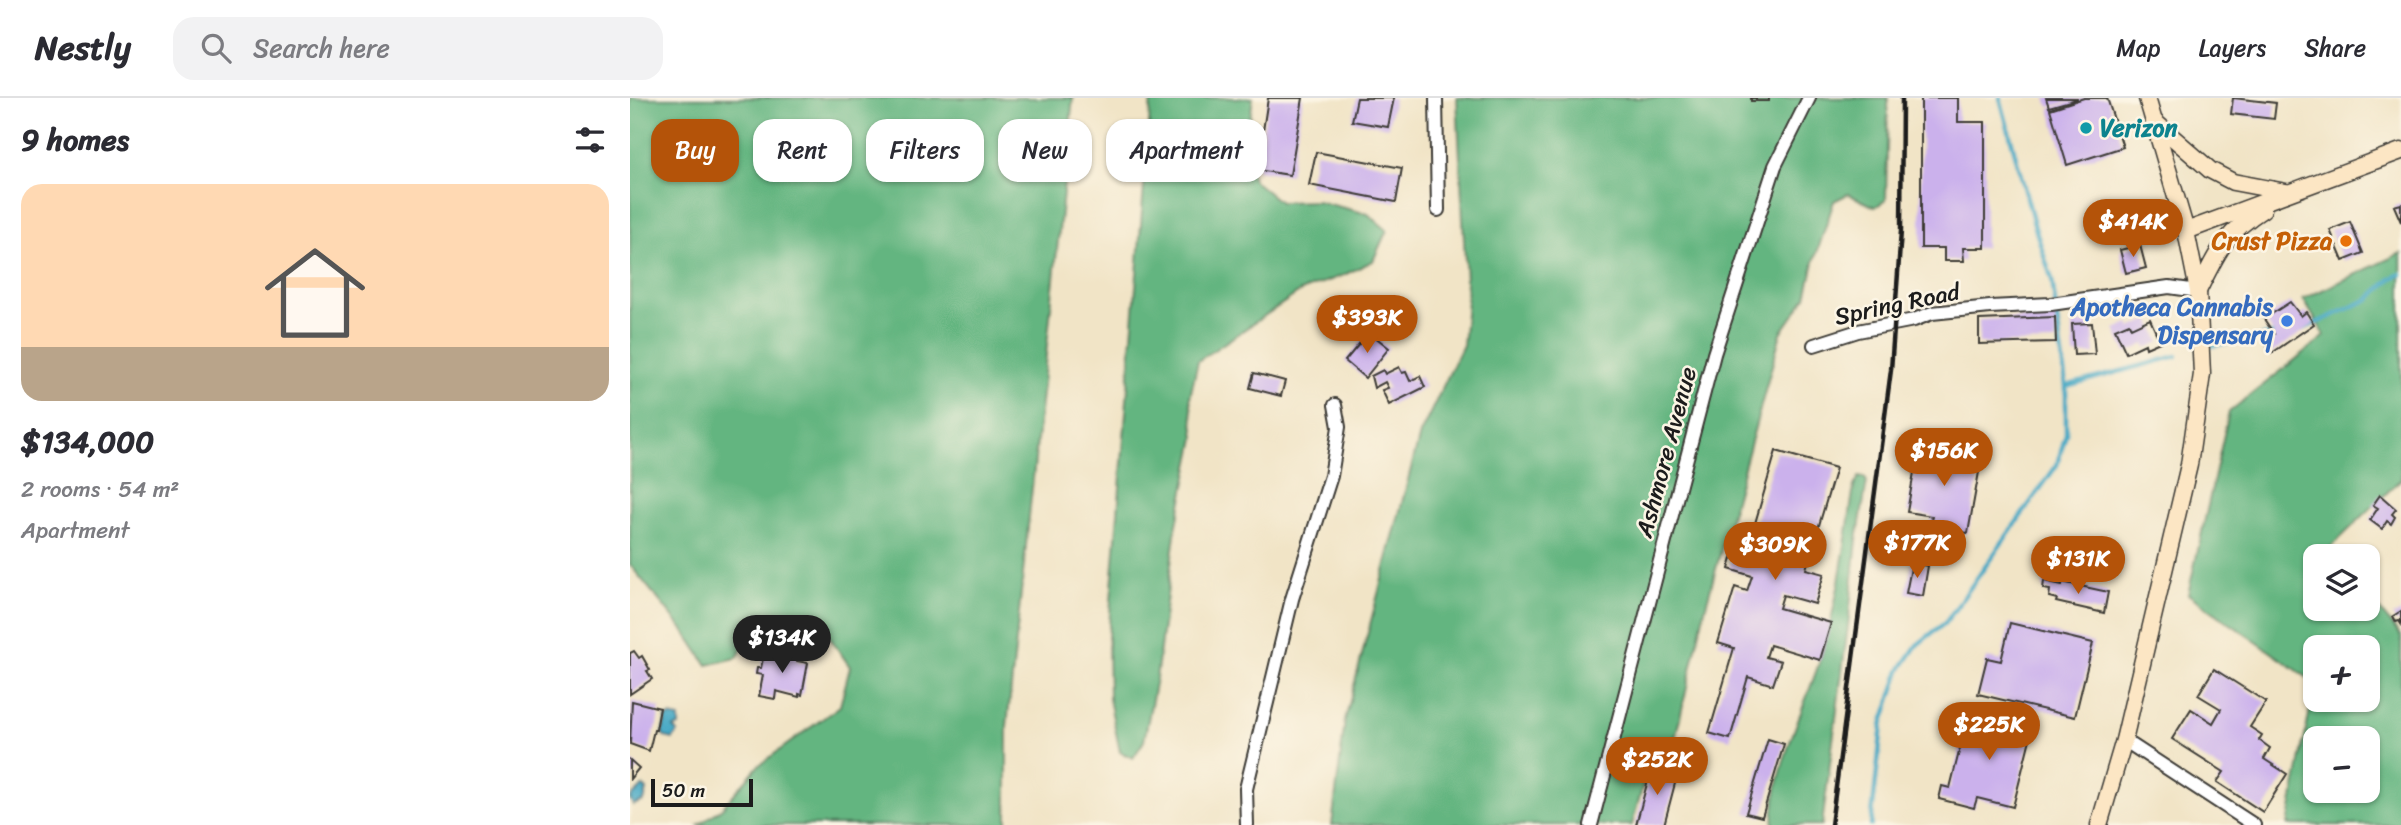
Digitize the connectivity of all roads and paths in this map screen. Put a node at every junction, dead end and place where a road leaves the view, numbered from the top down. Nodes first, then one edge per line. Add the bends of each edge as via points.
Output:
1 (1436, 98) edge
2 (1809, 98) edge
3 (2147, 98) edge
4 (2155, 122) junction
5 (2401, 151) edge
6 (2288, 193) junction
7 (1438, 210) dead end
8 (2186, 231) junction
9 (2198, 291) junction
10 (1814, 345) dead end
11 (1335, 405) dead end
12 (2124, 740) junction
13 (1247, 825) edge
14 (1591, 825) edge
15 (2099, 825) edge
16 (2254, 825) edge

1 - 7 street
2 - 14 street, Ashmore Avenue via 1775,166 1714,354
3 - 4 main road
4 - 6 main road via 2210,170 2233,182
4 - 8 main road
5 - 6 main road
6 - 8 main road
6 - 9 main road via 2228,236
8 - 9 main road
9 - 10 street, Spring Road via 2169,287 2051,304 1932,313
9 - 12 main road via 2202,374 2196,424
11 - 13 street via 1339,427 1331,476 1292,599 1246,789
12 - 15 main road
12 - 16 street

